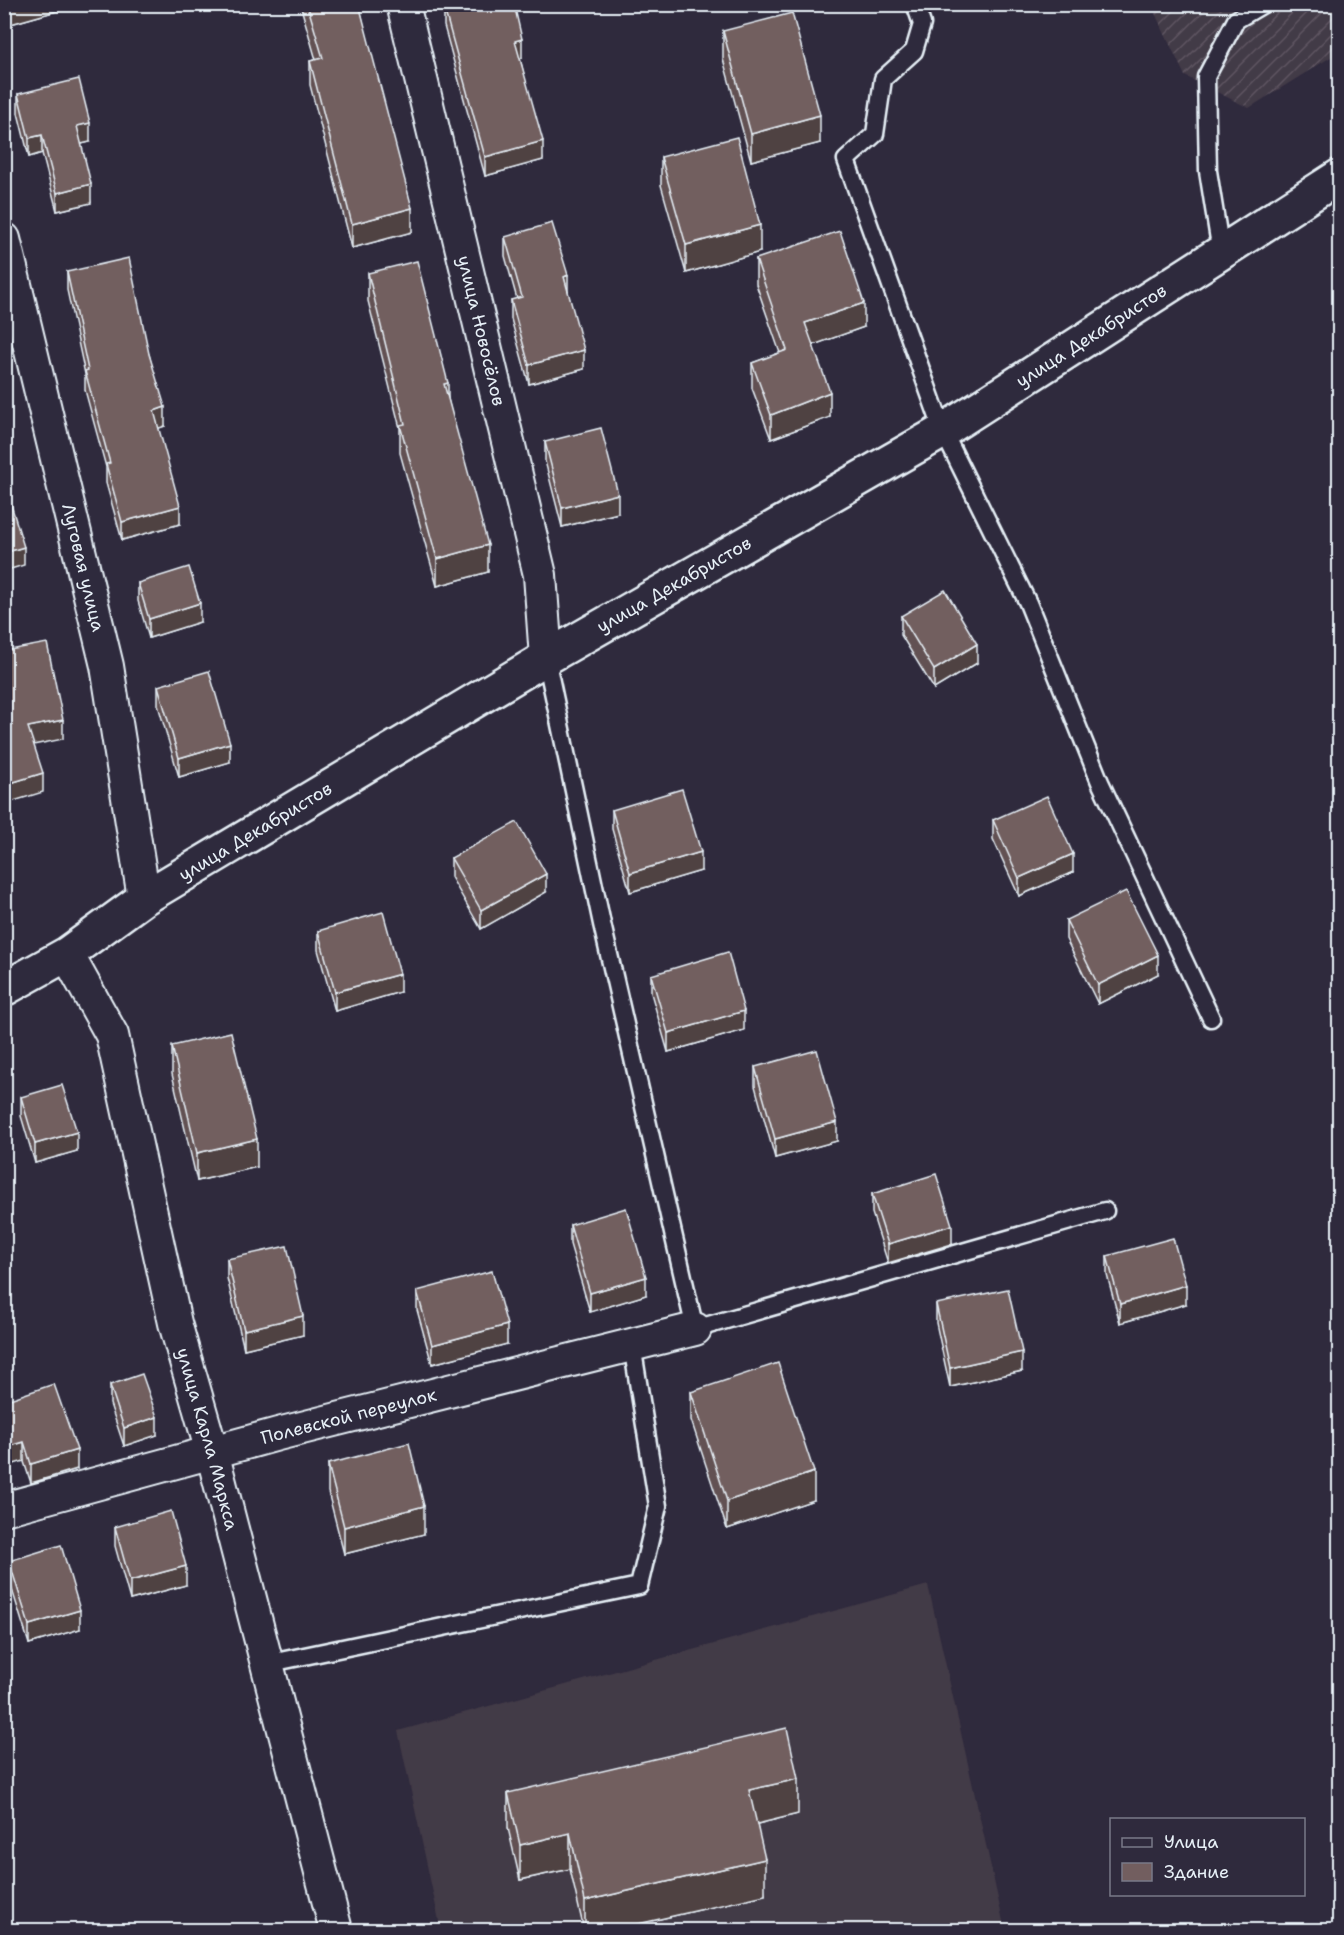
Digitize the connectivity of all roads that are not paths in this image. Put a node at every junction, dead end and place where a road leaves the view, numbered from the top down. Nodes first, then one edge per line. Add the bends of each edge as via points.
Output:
1 (403, 4) edge
2 (915, 4) edge
3 (1258, 6) edge
4 (1340, 176) edge
5 (4, 239) edge
6 (1221, 252) junction
7 (943, 431) junction
8 (546, 658) junction
9 (144, 898) junction
10 (67, 954) junction
11 (4, 989) edge
12 (1211, 1018) dead end
13 (1105, 1211) dead end
14 (695, 1329) junction
15 (632, 1345) junction
16 (212, 1452) junction
17 (4, 1509) edge
18 (266, 1664) junction
19 (336, 1930) edge

1 - 8 street, улица Новосёлов via 540,575
2 - 7 lane via 922,24 914,51 883,79 875,134 846,160
3 - 6 lane via 1236,20 1206,77 1208,171
4 - 6 street, улица Декабристов
5 - 9 street, Луговая улица via 107,666
6 - 7 street, улица Декабристов
7 - 8 street, улица Декабристов
7 - 12 lane via 1028,603 1100,782
8 - 9 street, улица Декабристов
8 - 14 lane
9 - 10 street, улица Декабристов
10 - 11 street, улица Декабристов
10 - 16 street, улица Карла Маркса via 112,1035 175,1323
13 - 14 lane
14 - 15 street, Полевской переулок
15 - 16 street, Полевской переулок
15 - 18 lane via 658,1506 639,1586
16 - 17 street, Полевской переулок
16 - 18 street, улица Карла Маркса
18 - 19 street, улица Карла Маркса

